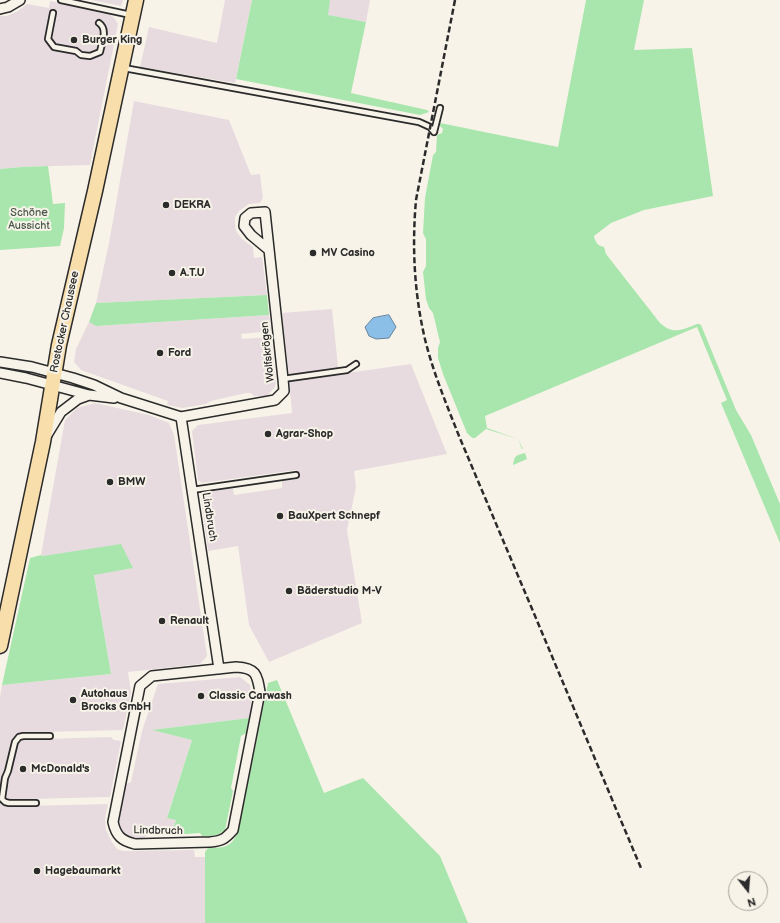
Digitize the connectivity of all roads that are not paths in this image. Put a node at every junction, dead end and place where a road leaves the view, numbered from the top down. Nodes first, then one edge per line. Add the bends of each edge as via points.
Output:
1 (20, 0) edge
2 (61, 0) edge
3 (136, 0) edge
4 (0, 9) edge
5 (53, 13) dead end
6 (133, 15) junction
7 (99, 22) dead end
8 (121, 68) junction
9 (440, 108) dead end
10 (269, 250) junction
11 (0, 362) edge
12 (356, 364) dead end
13 (0, 373) edge
14 (53, 379) junction
15 (283, 379) junction
16 (89, 395) junction
17 (121, 398) junction
18 (181, 417) junction
19 (42, 442) junction
20 (296, 475) dead end
21 (192, 490) junction
22 (0, 646) edge
23 (219, 669) junction
24 (50, 736) dead end
25 (36, 802) dead end

1 - 4 street
2 - 6 lane
3 - 6 main road, Rostocker Chaussee
5 - 7 lane via 48,39 54,47 76,51 81,55 90,56 100,52 104,30
6 - 8 main road, Rostocker Chaussee
8 - 9 lane via 419,122 434,132
8 - 14 main road, Rostocker Chaussee
10 - 10 street, Wolfskrögen via 265,212 251,213 245,218 244,226
10 - 15 street, Wolfskrögen
11 - 14 street via 32,367
12 - 15 lane via 347,370
13 - 14 street via 26,378
14 - 16 street, Wolfskrögen
14 - 17 street, Wolfskrögen via 94,385
14 - 19 main road, Rostocker Chaussee
15 - 18 street, Wolfskrögen via 284,391 275,400
16 - 17 street, Wolfskrögen
16 - 19 street via 78,398 60,412
17 - 18 street, Wolfskrögen
18 - 21 street, Lindbruch
19 - 22 main road, Rostocker Chaussee
20 - 21 lane
21 - 23 street, Lindbruch
23 - 23 street, Lindbruch via 152,676 140,686 113,822 117,834 128,843 210,842 226,838 233,830 260,692 258,678 253,671 245,667
24 - 25 lane via 19,738 15,742 5,778 2,799 5,802

